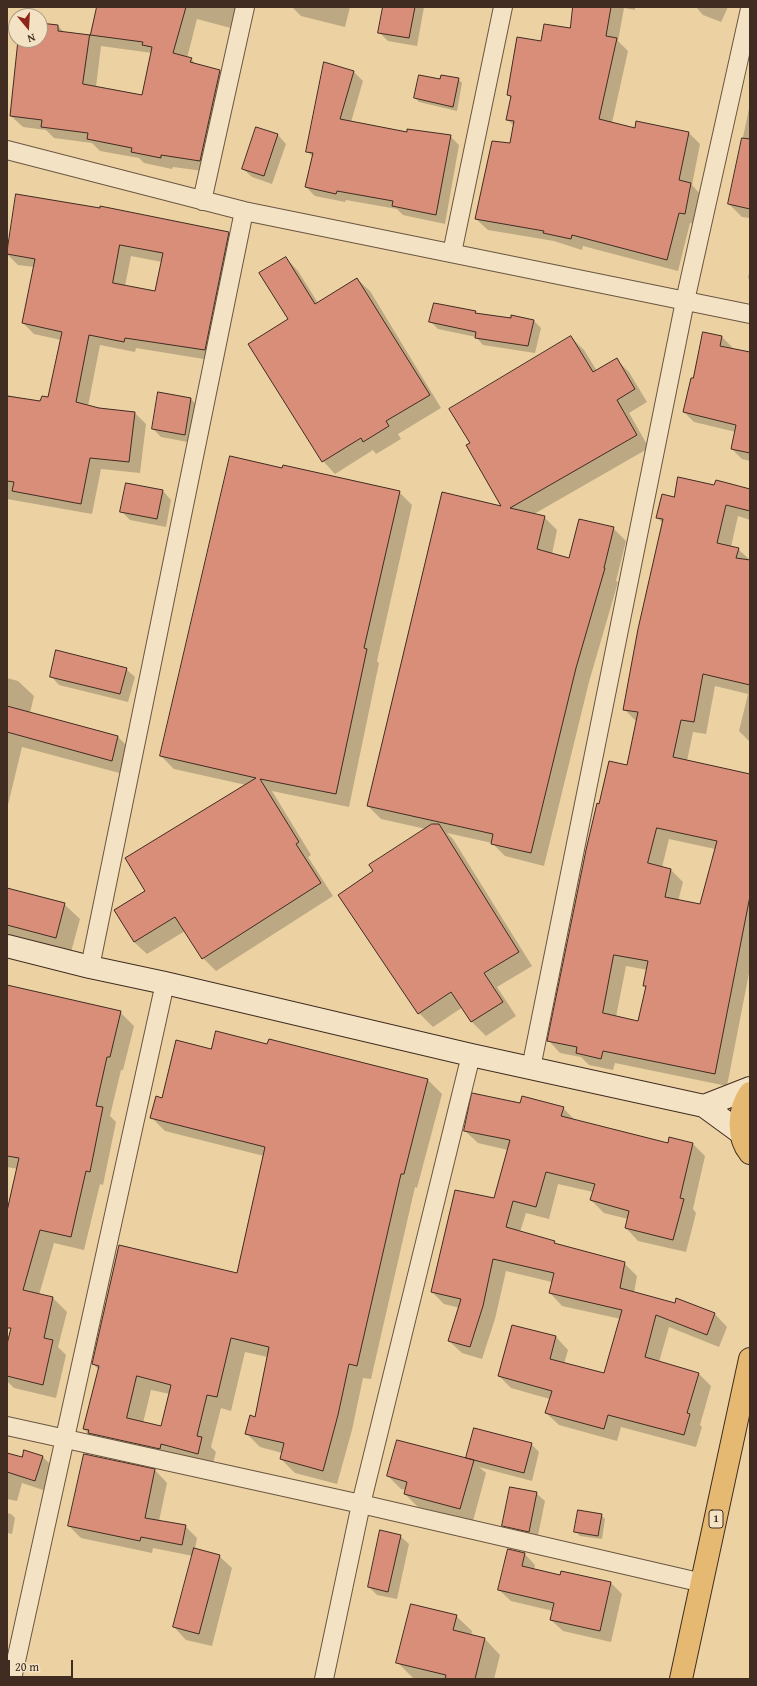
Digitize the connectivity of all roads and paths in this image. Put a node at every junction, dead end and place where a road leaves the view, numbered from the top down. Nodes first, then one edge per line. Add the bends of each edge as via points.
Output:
1 (245, 7) edge
2 (503, 7) edge
3 (750, 9) edge
4 (7, 150) edge
5 (202, 201) junction
6 (244, 211) junction
7 (452, 253) junction
8 (685, 301) junction
9 (750, 314) edge
10 (7, 946) edge
11 (90, 968) junction
12 (165, 982) junction
13 (471, 1055) junction
14 (531, 1068) junction
15 (750, 1088) edge
16 (750, 1093) edge
17 (704, 1106) junction
18 (741, 1133) junction
19 (750, 1153) edge
20 (750, 1359) edge
21 (7, 1426) edge
22 (64, 1439) junction
23 (362, 1504) junction
24 (703, 1583) junction
25 (12, 1679) edge
26 (324, 1679) edge
27 (681, 1679) edge

1 - 5 street
2 - 7 street
3 - 8 street
4 - 5 street
5 - 6 street
6 - 7 street
6 - 11 street
7 - 8 street
8 - 9 street
8 - 14 street
10 - 11 street
11 - 12 street
12 - 13 street
12 - 22 street
13 - 14 street
13 - 23 street
14 - 17 street
15 - 17 street
16 - 18 highway via 741,1116
17 - 18 street
18 - 19 highway
20 - 24 highway, 1
21 - 22 street
22 - 23 street
22 - 25 street
23 - 24 street
23 - 26 street
24 - 27 highway, 1

